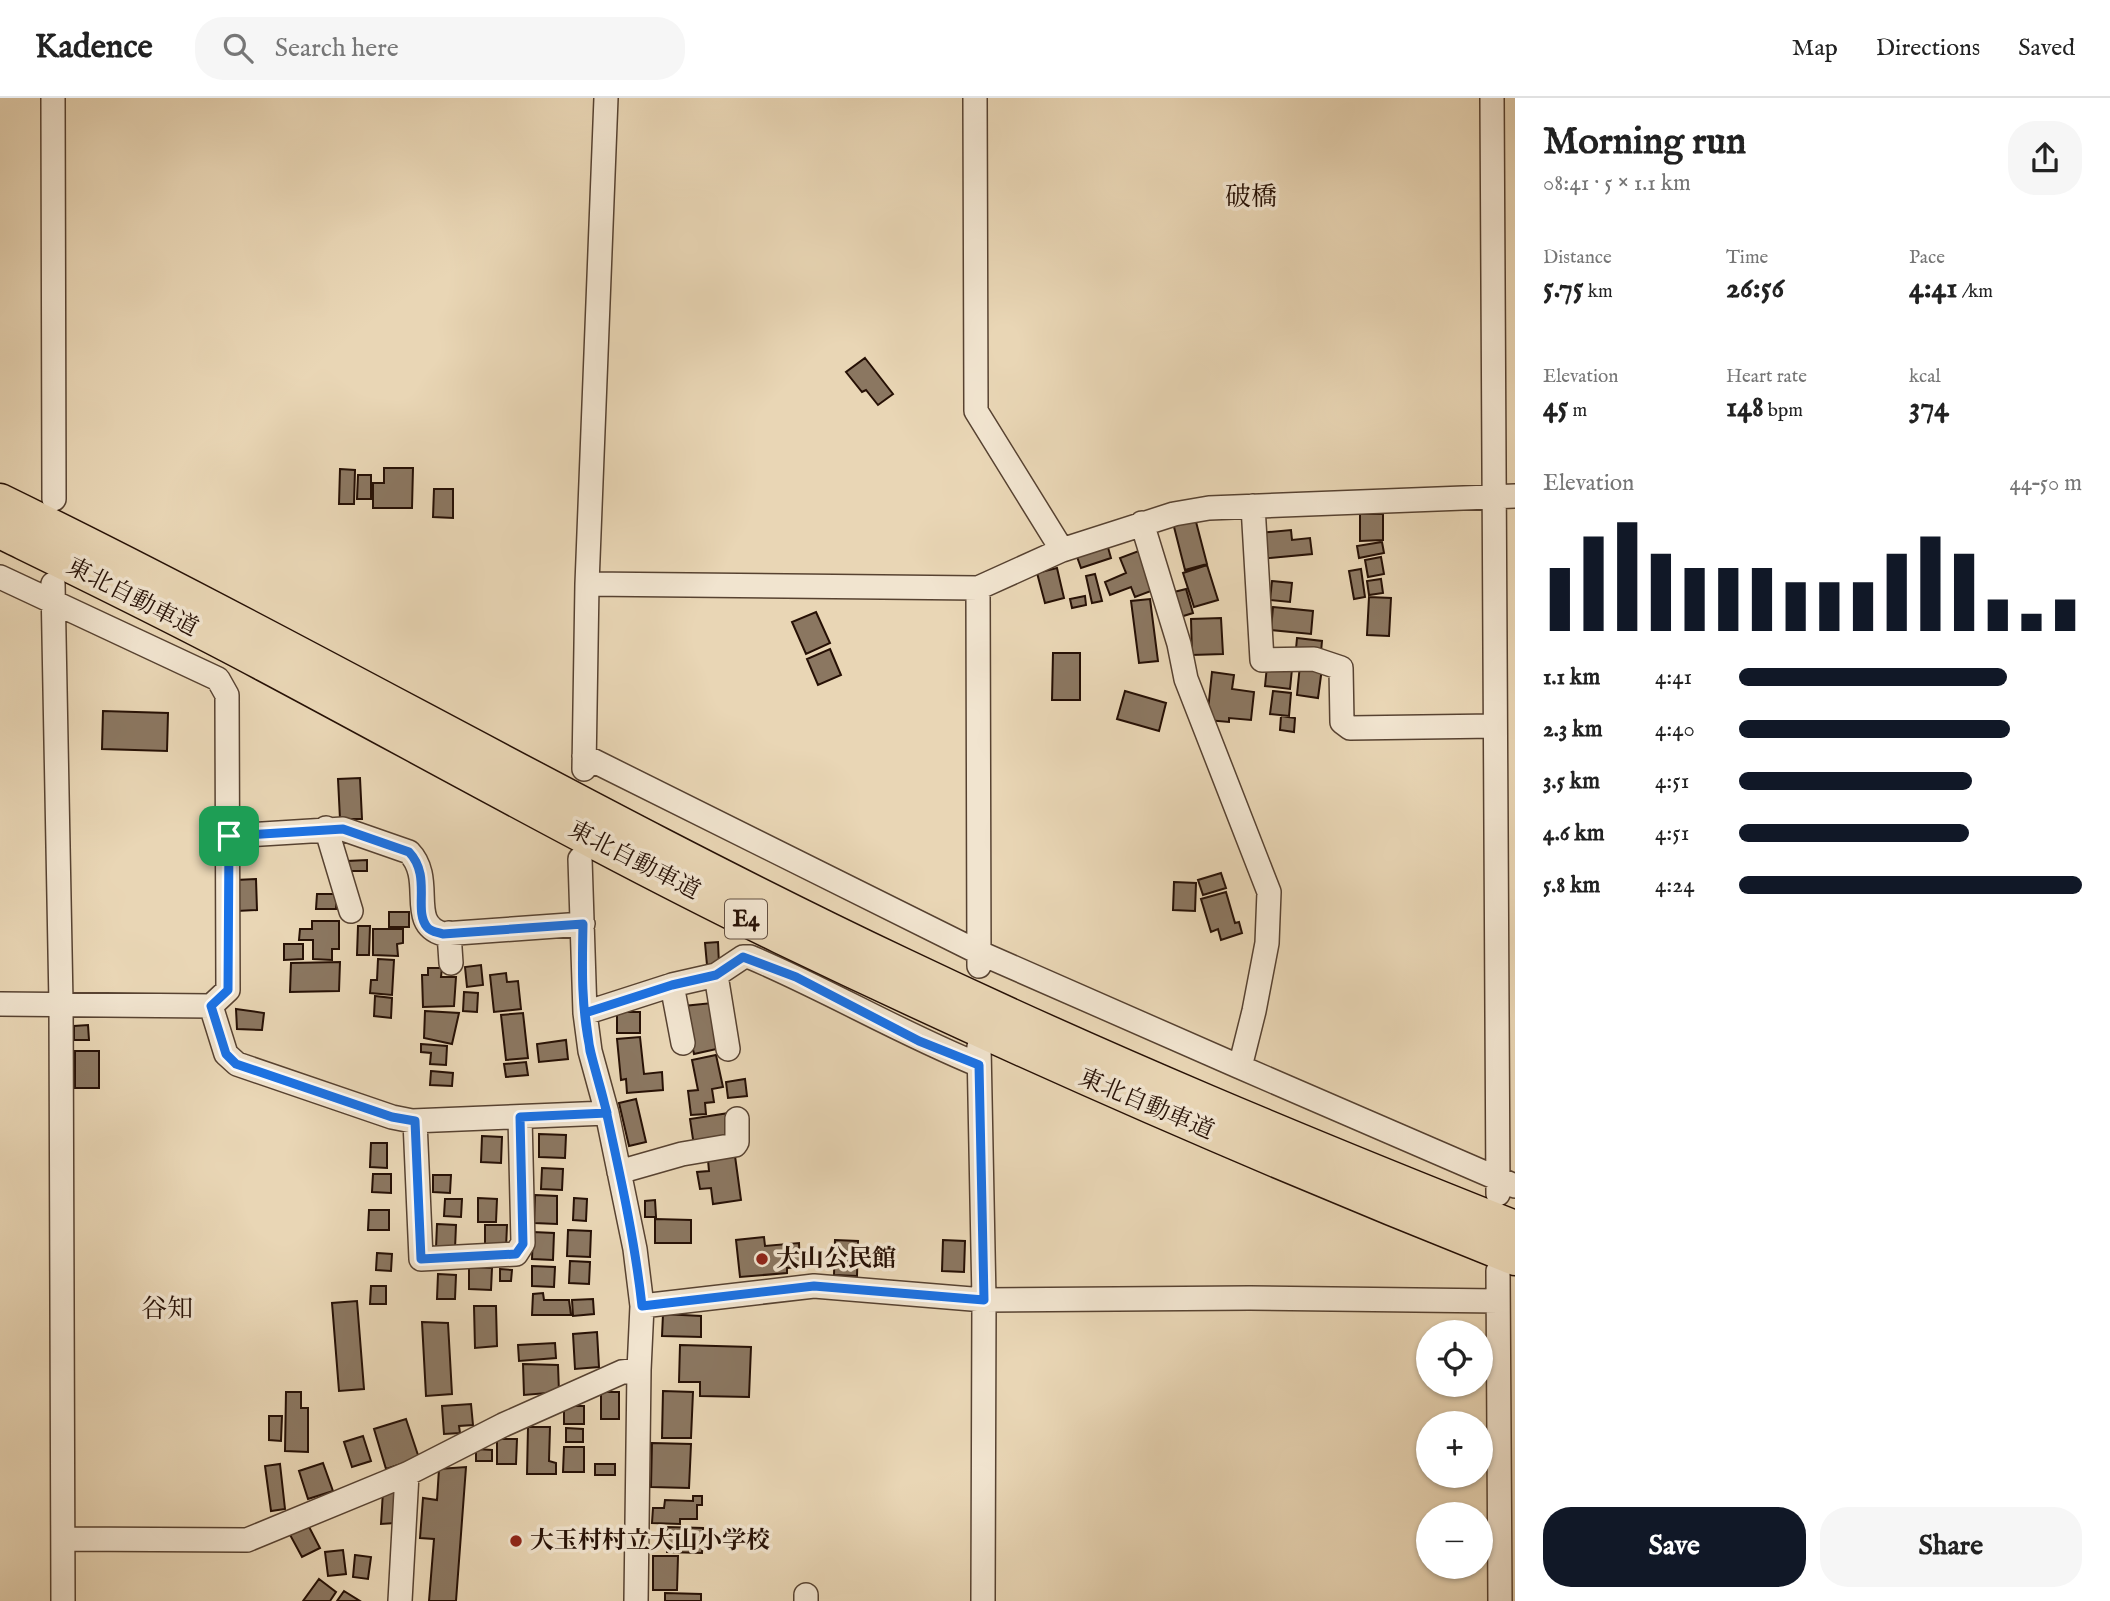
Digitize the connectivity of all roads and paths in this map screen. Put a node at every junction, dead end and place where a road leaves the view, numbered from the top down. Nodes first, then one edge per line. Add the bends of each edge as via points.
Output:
1 (52, 98) edge
2 (606, 98) edge
3 (975, 98) edge
4 (1492, 98) edge
5 (1504, 496) edge
6 (54, 499) dead end
7 (0, 500) edge
8 (1253, 506) junction
9 (1142, 523) junction
10 (0, 532) edge
11 (1062, 550) junction
12 (0, 577) edge
13 (587, 584) junction
14 (978, 588) junction
15 (54, 594) junction
16 (1495, 726) junction
17 (326, 828) junction
18 (229, 836) junction
19 (580, 859) dead end
20 (351, 911) dead end
21 (583, 924) junction
22 (449, 933) junction
23 (979, 960) junction
24 (452, 962) dead end
25 (716, 975) junction
26 (672, 985) junction
27 (61, 1003) junction
28 (0, 1004) edge
29 (211, 1006) junction
30 (585, 1013) junction
31 (682, 1043) dead end
32 (728, 1049) dead end
33 (1240, 1067) junction
34 (607, 1113) junction
35 (520, 1117) junction
36 (737, 1119) dead end
37 (415, 1121) junction
38 (618, 1172) junction
39 (1503, 1187) edge
40 (1515, 1227) edge
41 (1507, 1265) edge
42 (984, 1300) junction
43 (1498, 1301) junction
44 (642, 1306) junction
45 (639, 1370) junction
46 (407, 1474) junction
47 (63, 1539) junction
48 (63, 1601) edge
49 (400, 1601) edge
50 (636, 1601) edge
51 (983, 1601) edge
52 (1500, 1601) edge

1 - 6 street
2 - 13 street
3 - 11 street via 976,411
4 - 5 street
5 - 8 street
5 - 16 street
7 - 40 highway, 東北自動車道 / E4 via 901,964 1112,1062
8 - 9 street via 1209,508
8 - 16 street via 1262,660 1314,659 1341,668 1342,722 1350,728
9 - 11 street
9 - 33 street via 1186,679 1269,892 1267,943
10 - 41 highway, 東北自動車道 / E4 via 261,663 778,936 1092,1083
11 - 14 street
12 - 15 street
13 - 14 street
13 - 23 street via 584,762
14 - 23 street
15 - 18 street via 218,679 228,695
15 - 27 street
16 - 39 street
17 - 18 street
17 - 20 street
17 - 22 street via 343,829 409,852 419,865 427,927
18 - 29 street via 228,990
19 - 21 street
21 - 22 street
21 - 30 street
22 - 24 street
23 - 33 street
25 - 26 street
25 - 32 street
25 - 42 street via 750,957 919,1041 979,1056
26 - 30 street
26 - 31 street
27 - 28 street
27 - 29 street
27 - 47 street
29 - 37 street via 226,1054 236,1064
30 - 34 street
33 - 39 street
34 - 35 street
34 - 38 street
35 - 37 street
35 - 37 street via 523,1244 516,1254 421,1259
36 - 38 street via 735,1145
38 - 44 street
41 - 43 street
42 - 43 street
42 - 44 street via 814,1286
42 - 51 street
43 - 52 street
44 - 45 street
45 - 46 street via 622,1372 557,1400
45 - 50 street
46 - 47 street via 247,1540
46 - 49 street
47 - 48 street

